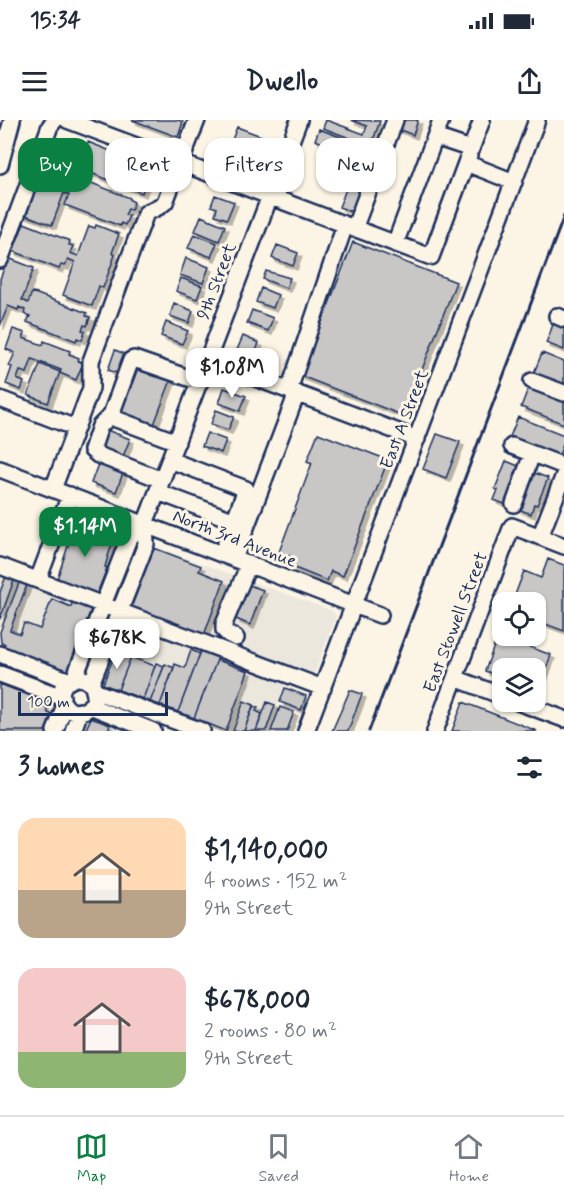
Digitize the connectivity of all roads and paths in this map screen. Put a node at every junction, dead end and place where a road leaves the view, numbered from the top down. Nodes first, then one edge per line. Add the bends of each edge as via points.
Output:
1 (12, 120) edge
2 (55, 120) edge
3 (67, 120) edge
4 (197, 120) edge
5 (299, 120) edge
6 (395, 120) edge
7 (441, 120) edge
8 (482, 120) edge
9 (537, 120) edge
10 (435, 136) junction
11 (114, 138) edge
12 (190, 138) edge
13 (469, 156) junction
14 (0, 165) edge
15 (192, 168) edge
16 (514, 182) junction
17 (169, 192) edge
18 (269, 197) junction
19 (349, 227) junction
20 (395, 244) junction
21 (0, 260) edge
22 (208, 360) junction
23 (532, 381) dead end
24 (200, 382) junction
25 (293, 392) junction
26 (564, 393) edge
27 (0, 399) edge
28 (111, 415) junction
29 (76, 428) junction
30 (417, 438) junction
31 (177, 442) junction
32 (512, 446) dead end
33 (532, 454) junction
34 (170, 460) junction
35 (564, 466) edge
36 (0, 469) edge
37 (564, 475) edge
38 (160, 486) junction
39 (53, 489) junction
40 (70, 495) junction
41 (559, 501) edge
42 (514, 504) dead end
43 (235, 521) junction
44 (145, 524) junction
45 (540, 537) junction
46 (564, 546) edge
47 (228, 556) junction
48 (249, 564) junction
49 (0, 566) edge
50 (38, 580) junction
51 (103, 605) junction
52 (354, 605) junction
53 (119, 612) junction
54 (380, 615) dead end
55 (236, 638) dead end
56 (0, 654) edge
57 (0, 674) edge
58 (455, 678) junction
59 (72, 680) junction
60 (322, 688) junction
61 (492, 692) edge
62 (89, 698) junction
63 (64, 701) junction
64 (545, 712) edge
65 (564, 719) edge
66 (55, 731) edge
67 (73, 731) edge
68 (153, 731) edge
69 (202, 731) edge
70 (306, 731) edge
71 (435, 731) edge

1 - 14 street
2 - 21 street
3 - 11 street
4 - 12 street
5 - 18 street, 9th Street
6 - 19 street
7 - 10 street
8 - 13 street
9 - 16 street, East A Street
10 - 13 street
10 - 20 street
13 - 16 street
13 - 20 street via 431,258
15 - 18 street
16 - 30 street, East A Street
17 - 29 street via 163,205 146,213 91,361 91,388
18 - 19 street
18 - 22 street, 9th Street
19 - 20 street
19 - 25 street
22 - 24 street, 9th Street
22 - 25 street
23 - 26 street
24 - 28 street via 131,360
24 - 31 street, 9th Street
25 - 30 street
25 - 47 street
27 - 29 street
28 - 31 street
28 - 38 street via 100,426 92,450
29 - 39 street
30 - 52 street, East A Street
31 - 34 street, 9th Street
32 - 33 street
33 - 35 street
33 - 42 street
34 - 38 street, 9th Street
34 - 43 street via 246,489
36 - 39 street, North 3rd Avenue
37 - 41 street
38 - 43 street
38 - 44 street, 9th Street
39 - 40 street, North 3rd Avenue
40 - 44 street, North 3rd Avenue
40 - 50 street
41 - 45 street
43 - 47 street
44 - 47 street, North 3rd Avenue
44 - 51 street, 9th Street via 129,538
44 - 53 street, 9th Street via 146,544
45 - 46 street
45 - 58 street, East Stowell Street via 512,526
47 - 48 street, North 3rd Avenue
48 - 52 street, North 3rd Avenue
48 - 55 street via 225,624 224,630
49 - 50 street
50 - 51 street
51 - 53 street
51 - 59 street, 9th Street
52 - 54 street, North 3rd Avenue
52 - 60 street, East A Street
53 - 60 street
53 - 62 street, 9th Street
56 - 59 street
57 - 63 street
58 - 61 street
58 - 71 street, East Stowell Street
59 - 62 street via 85,680
59 - 63 street via 64,687
60 - 70 street, East A Street
62 - 63 street via 72,710
62 - 67 street, 9th Street
62 - 68 street
62 - 69 street
63 - 66 street
64 - 65 street

